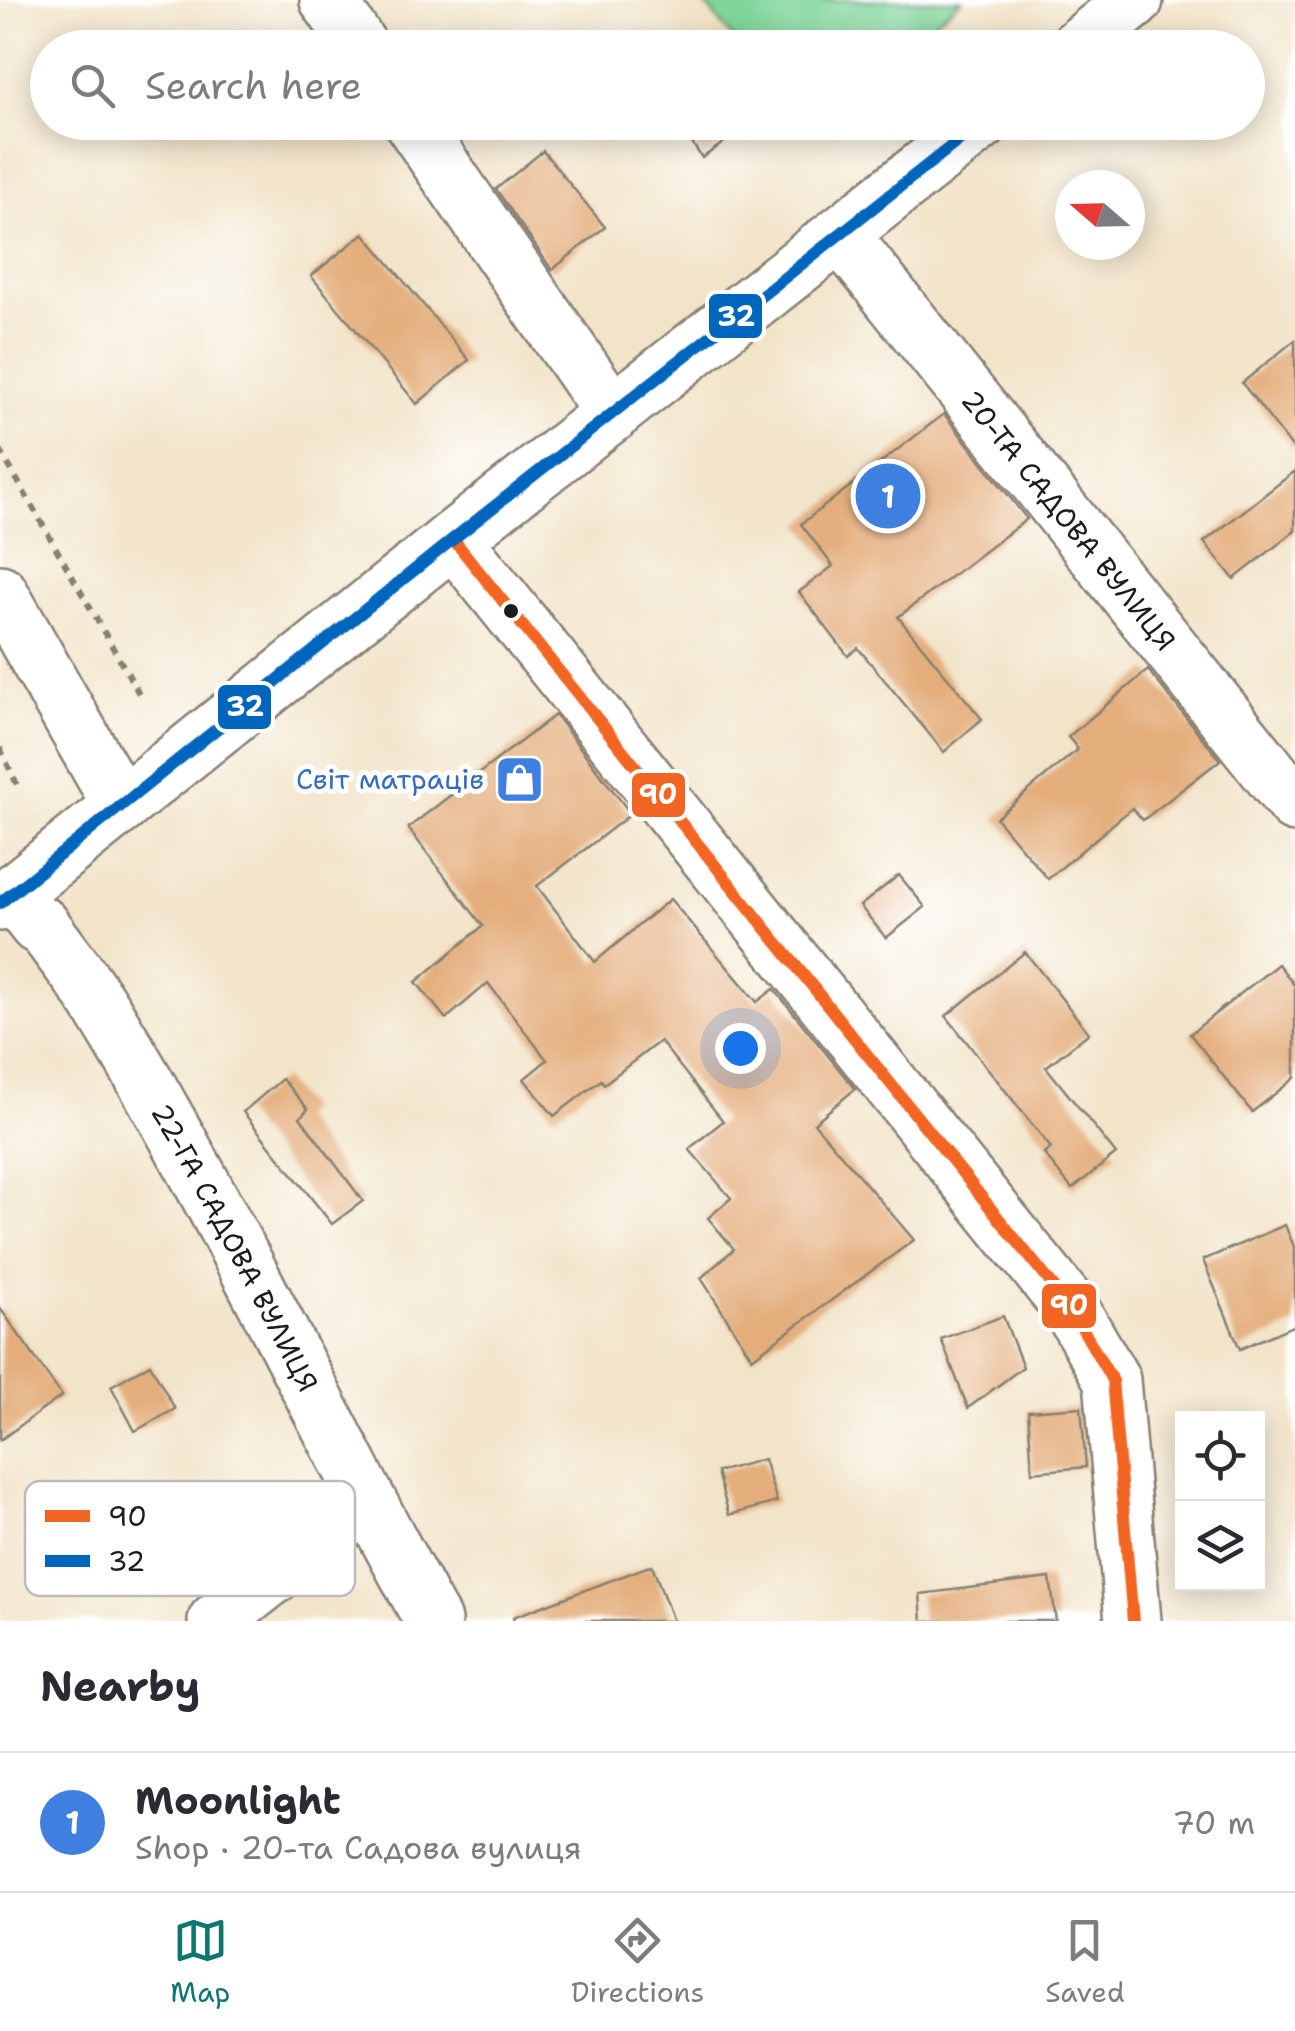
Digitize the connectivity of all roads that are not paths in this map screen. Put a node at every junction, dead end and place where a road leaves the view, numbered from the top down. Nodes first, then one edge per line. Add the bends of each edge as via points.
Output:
1 (328, 0) edge
2 (1136, 0) edge
3 (349, 30) edge
4 (1098, 30) edge
5 (424, 140) edge
6 (960, 140) edge
7 (841, 235) junction
8 (613, 414) junction
9 (452, 539) junction
10 (0, 593) edge
11 (1295, 804) edge
12 (121, 806) junction
13 (6, 898) edge
14 (367, 1502) junction
15 (355, 1511) edge
16 (248, 1596) edge
17 (216, 1621) edge
18 (433, 1621) edge
19 (1133, 1621) edge

1 - 3 street
2 - 4 street
5 - 8 street
6 - 7 street
7 - 8 street
7 - 11 street, 20-ТА САДОВА ВУЛИЦЯ
8 - 9 street
9 - 12 street
9 - 19 street via 1070,1306 1112,1380
10 - 12 street
12 - 13 street
13 - 14 street, 22-ГА САДОВА ВУЛИЦЯ via 42,926 102,1009 230,1230
14 - 15 street
14 - 18 street, 22-ГА САДОВА ВУЛИЦЯ
16 - 17 street

